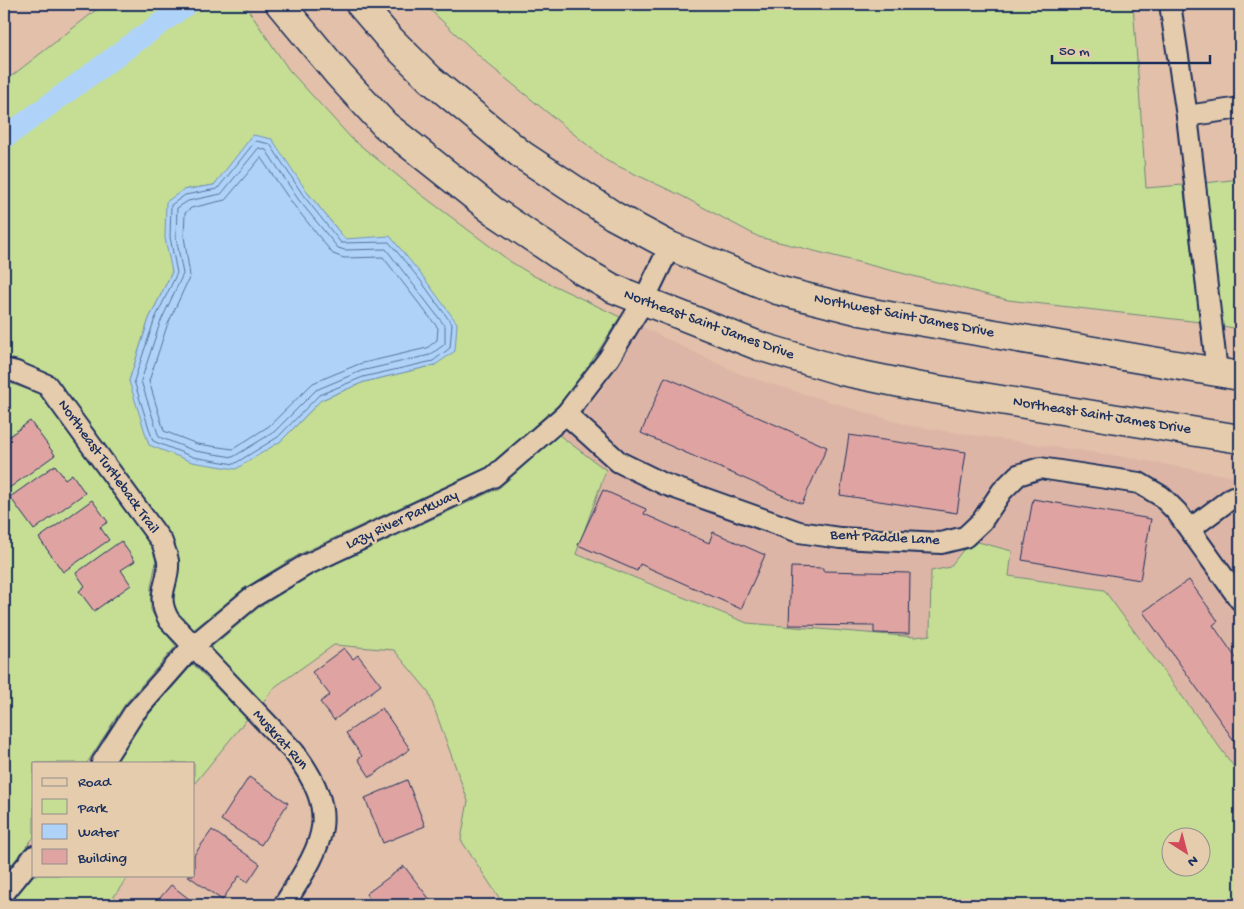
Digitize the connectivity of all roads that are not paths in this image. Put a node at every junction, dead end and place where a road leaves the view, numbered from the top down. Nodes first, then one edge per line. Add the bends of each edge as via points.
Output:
1 (280, 4) edge
2 (360, 4) edge
3 (1170, 4) edge
4 (1240, 108) edge
5 (1186, 116) junction
6 (670, 246) junction
7 (643, 302) junction
8 (4, 369) edge
9 (1228, 374) edge
10 (566, 414) junction
11 (1240, 439) edge
12 (1233, 497) dead end
13 (1190, 529) junction
14 (1240, 600) edge
15 (192, 647) junction
16 (103, 762) edge
17 (32, 858) edge
18 (4, 893) edge
19 (284, 905) edge

1 - 7 main road, Northeast Saint James Drive via 339,76 385,125 500,215 581,270
2 - 6 main road, Northwest Saint James Drive via 430,80 522,155 614,216
3 - 5 street
4 - 5 street
5 - 9 street
6 - 7 street, Lazy River Parkway
6 - 9 main road, Northwest Saint James Drive via 777,290 860,311
7 - 10 street, Lazy River Parkway via 595,379
7 - 11 main road, Northeast Saint James Drive via 759,346 842,371 914,386
8 - 15 street, Northeast Turtleback Trail via 47,385 162,542 168,562 162,591 163,610
10 - 13 street, Bent Paddle Lane via 619,462 664,484 799,532 840,538 941,543 965,537 982,521 1002,491 1018,475 1040,468 1139,483 1161,496
10 - 15 street, Lazy River Parkway via 493,477 306,565 251,598
12 - 13 street
13 - 14 street, Bent Paddle Lane
15 - 16 street, Lazy River Parkway via 134,713
15 - 19 street, Muskrat Run via 294,752 310,773 321,798 322,822 316,854
17 - 18 street

